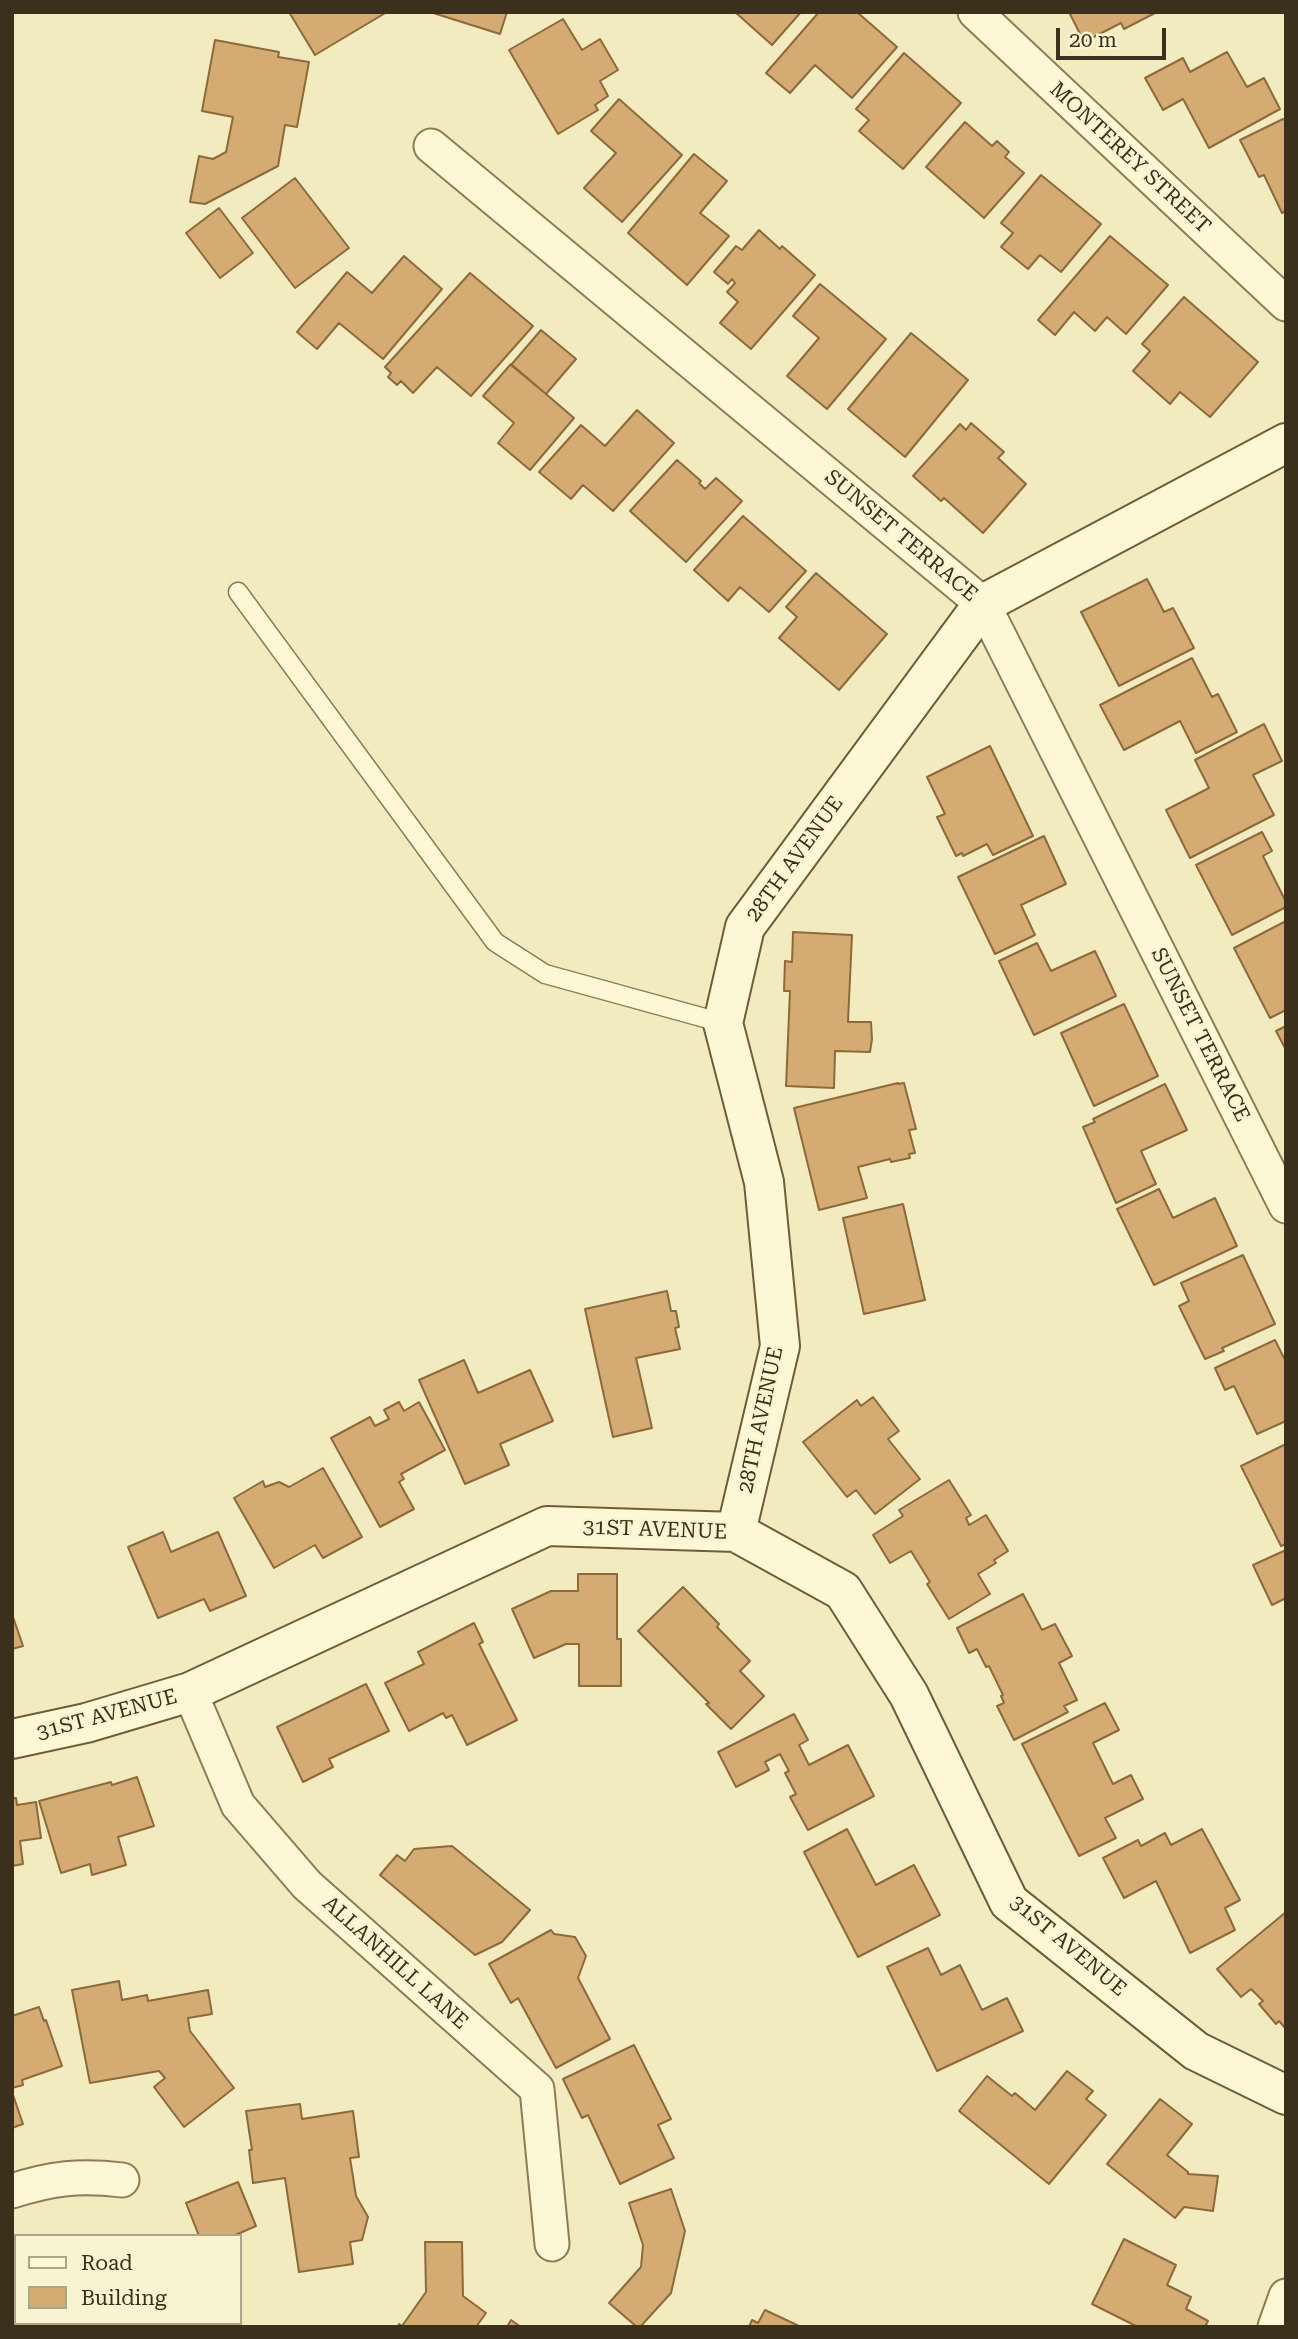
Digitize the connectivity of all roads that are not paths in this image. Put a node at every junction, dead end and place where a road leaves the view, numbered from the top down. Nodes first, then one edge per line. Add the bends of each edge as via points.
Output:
1 (975, 12) edge
2 (431, 146) dead end
3 (1286, 304) edge
4 (1286, 443) edge
5 (238, 592) dead end
6 (982, 604) junction
7 (723, 1023) junction
8 (1286, 1206) edge
9 (736, 1532) junction
10 (190, 1692) junction
11 (12, 1739) edge
12 (1286, 2095) edge
13 (122, 2180) dead end
14 (12, 2191) edge
15 (552, 2244) dead end
16 (1286, 2296) edge
17 (1275, 2327) edge

1 - 3 street, MONTEREY STREET
2 - 6 street, SUNSET TERRACE
4 - 6 street, 28TH AVENUE
5 - 7 lane via 495,942 545,974
6 - 7 street, 28TH AVENUE via 745,927
6 - 8 street, SUNSET TERRACE
7 - 9 street, 28TH AVENUE via 765,1182 779,1346
9 - 10 street, 31ST AVENUE via 547,1526
9 - 12 street, 31ST AVENUE via 842,1591 909,1695 1009,1902 1196,2051
10 - 11 street, 31ST AVENUE
10 - 15 street, ALLANHILL LANE via 238,1805 307,1885 537,2089
13 - 14 street via 69,2177
16 - 17 street

